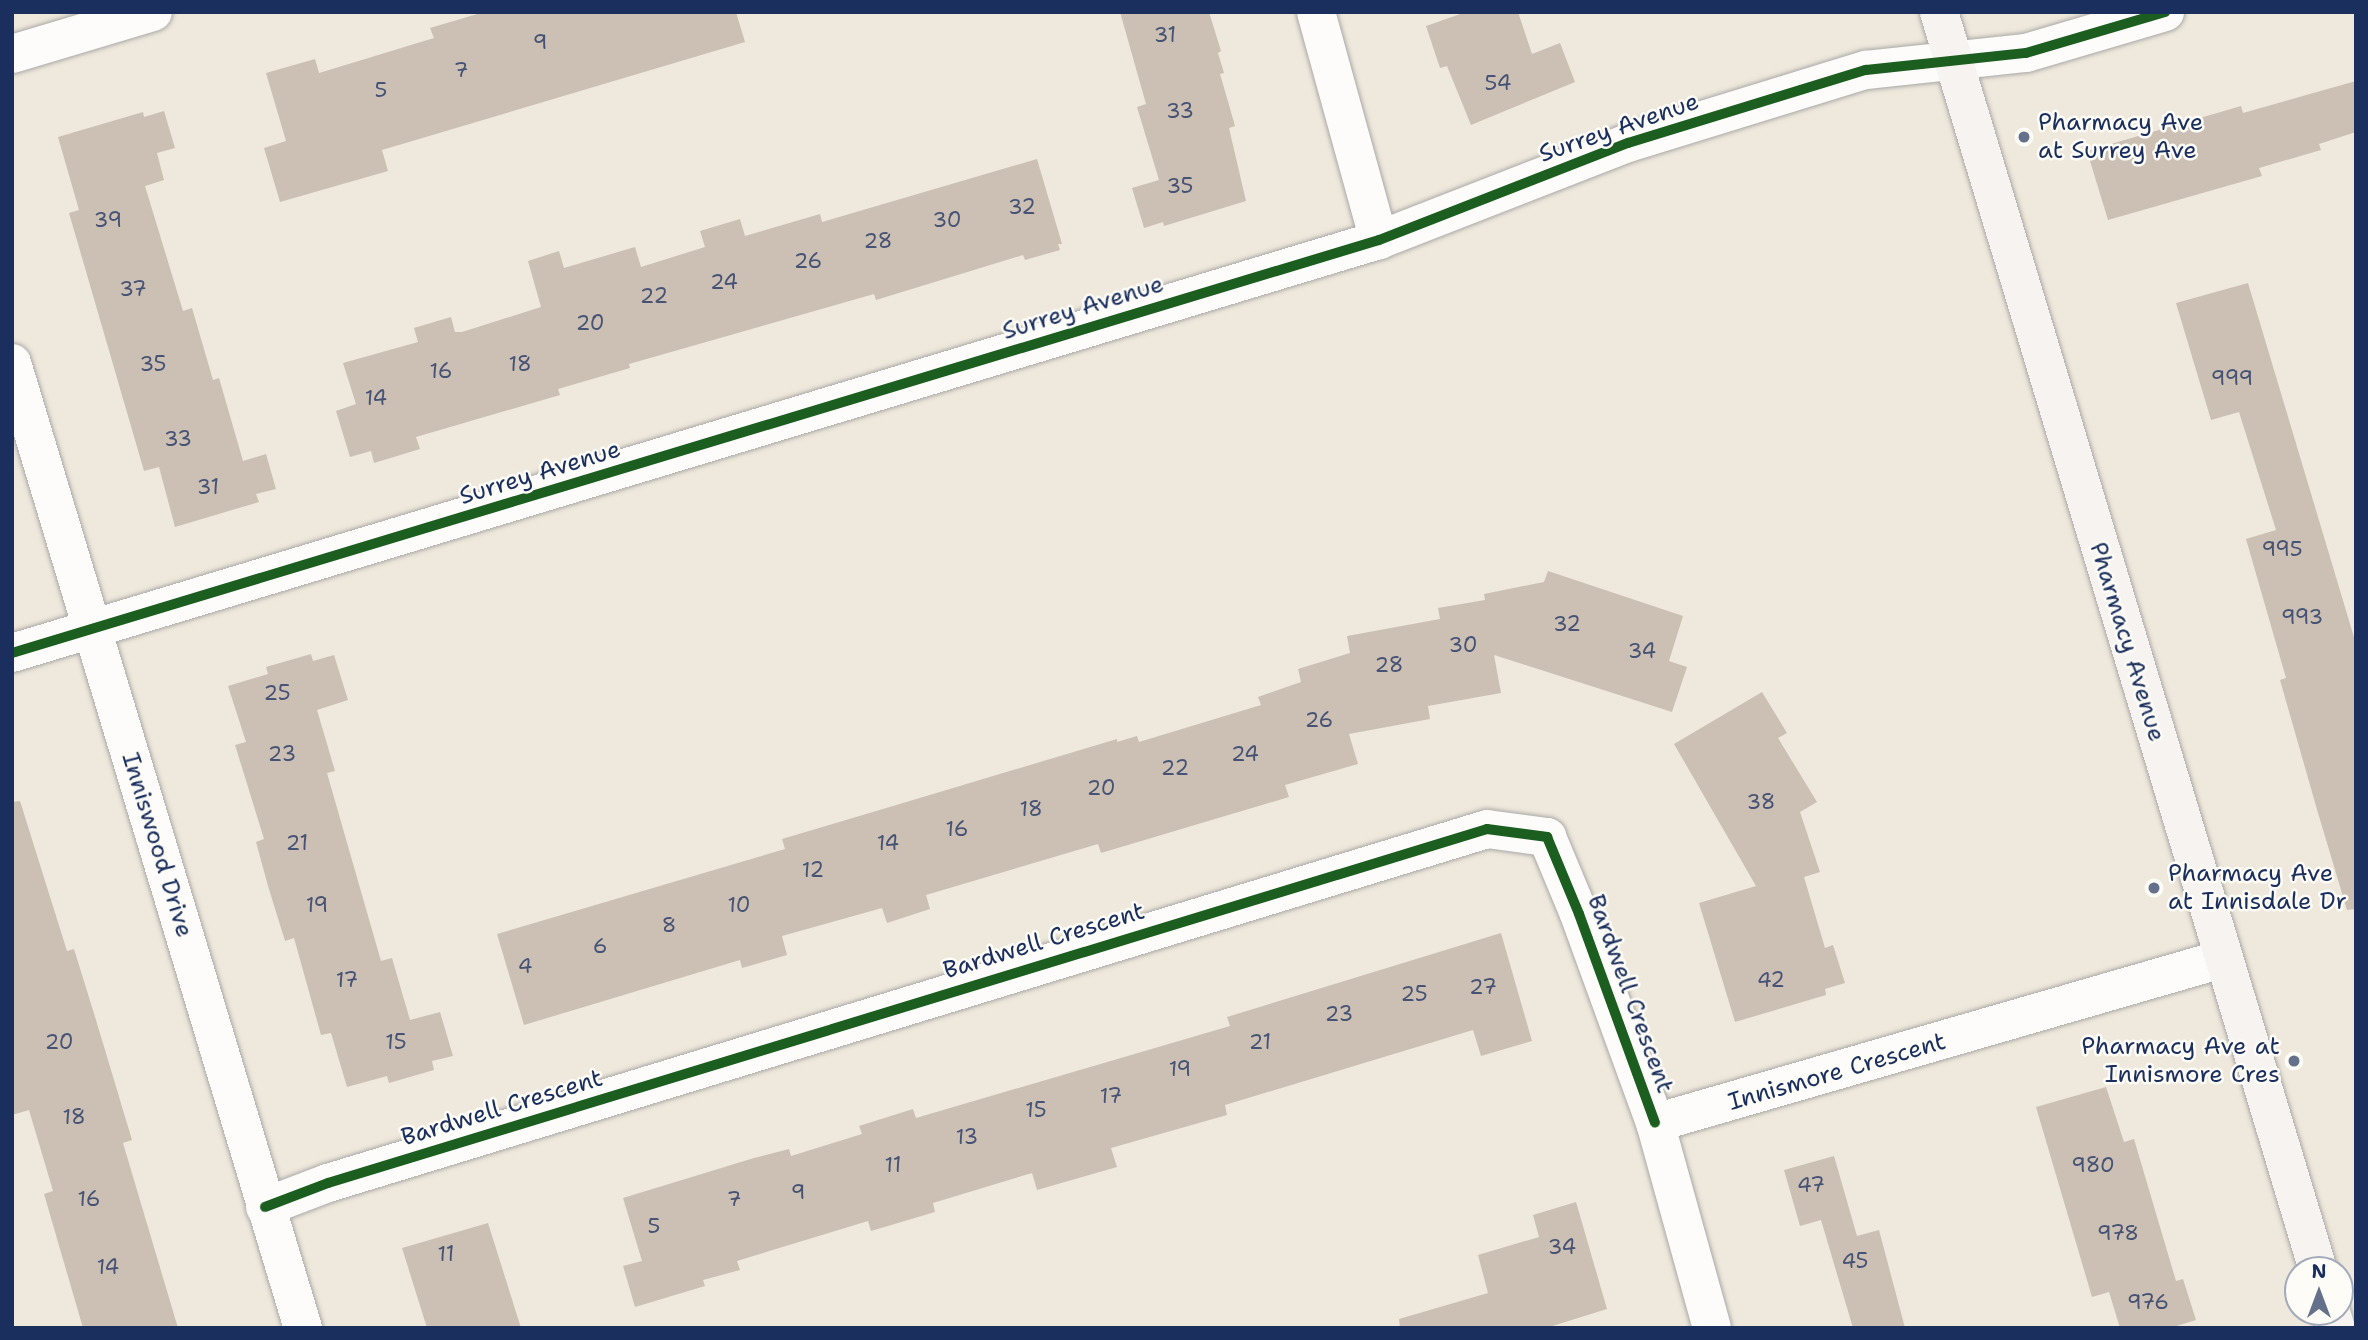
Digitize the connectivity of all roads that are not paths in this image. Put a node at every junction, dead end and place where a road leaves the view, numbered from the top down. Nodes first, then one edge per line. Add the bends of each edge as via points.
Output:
1 (153, 12) edge
2 (1316, 12) edge
3 (1939, 12) edge
4 (2165, 12) edge
5 (12, 54) edge
6 (1954, 59) junction
7 (1379, 240) junction
8 (12, 362) edge
9 (93, 630) junction
10 (12, 653) edge
11 (2222, 959) junction
12 (1655, 1123) junction
13 (265, 1207) junction
14 (2314, 1256) edge
15 (303, 1328) edge
16 (1712, 1328) edge

1 - 5 street
2 - 7 street
3 - 6 street, Pharmacy Avenue
4 - 6 street, Surrey Avenue via 2026,53
6 - 7 street, Surrey Avenue via 1866,70 1628,143
6 - 11 street, Pharmacy Avenue
7 - 9 street, Surrey Avenue
8 - 9 street, Inniswood Drive
9 - 10 street, Surrey Avenue
9 - 13 street, Inniswood Drive
11 - 12 street, Innismore Crescent
11 - 14 street, Pharmacy Avenue
12 - 13 street, Bardwell Crescent via 1547,837 1486,829 341,1179
12 - 16 street
13 - 15 street, Inniswood Drive

